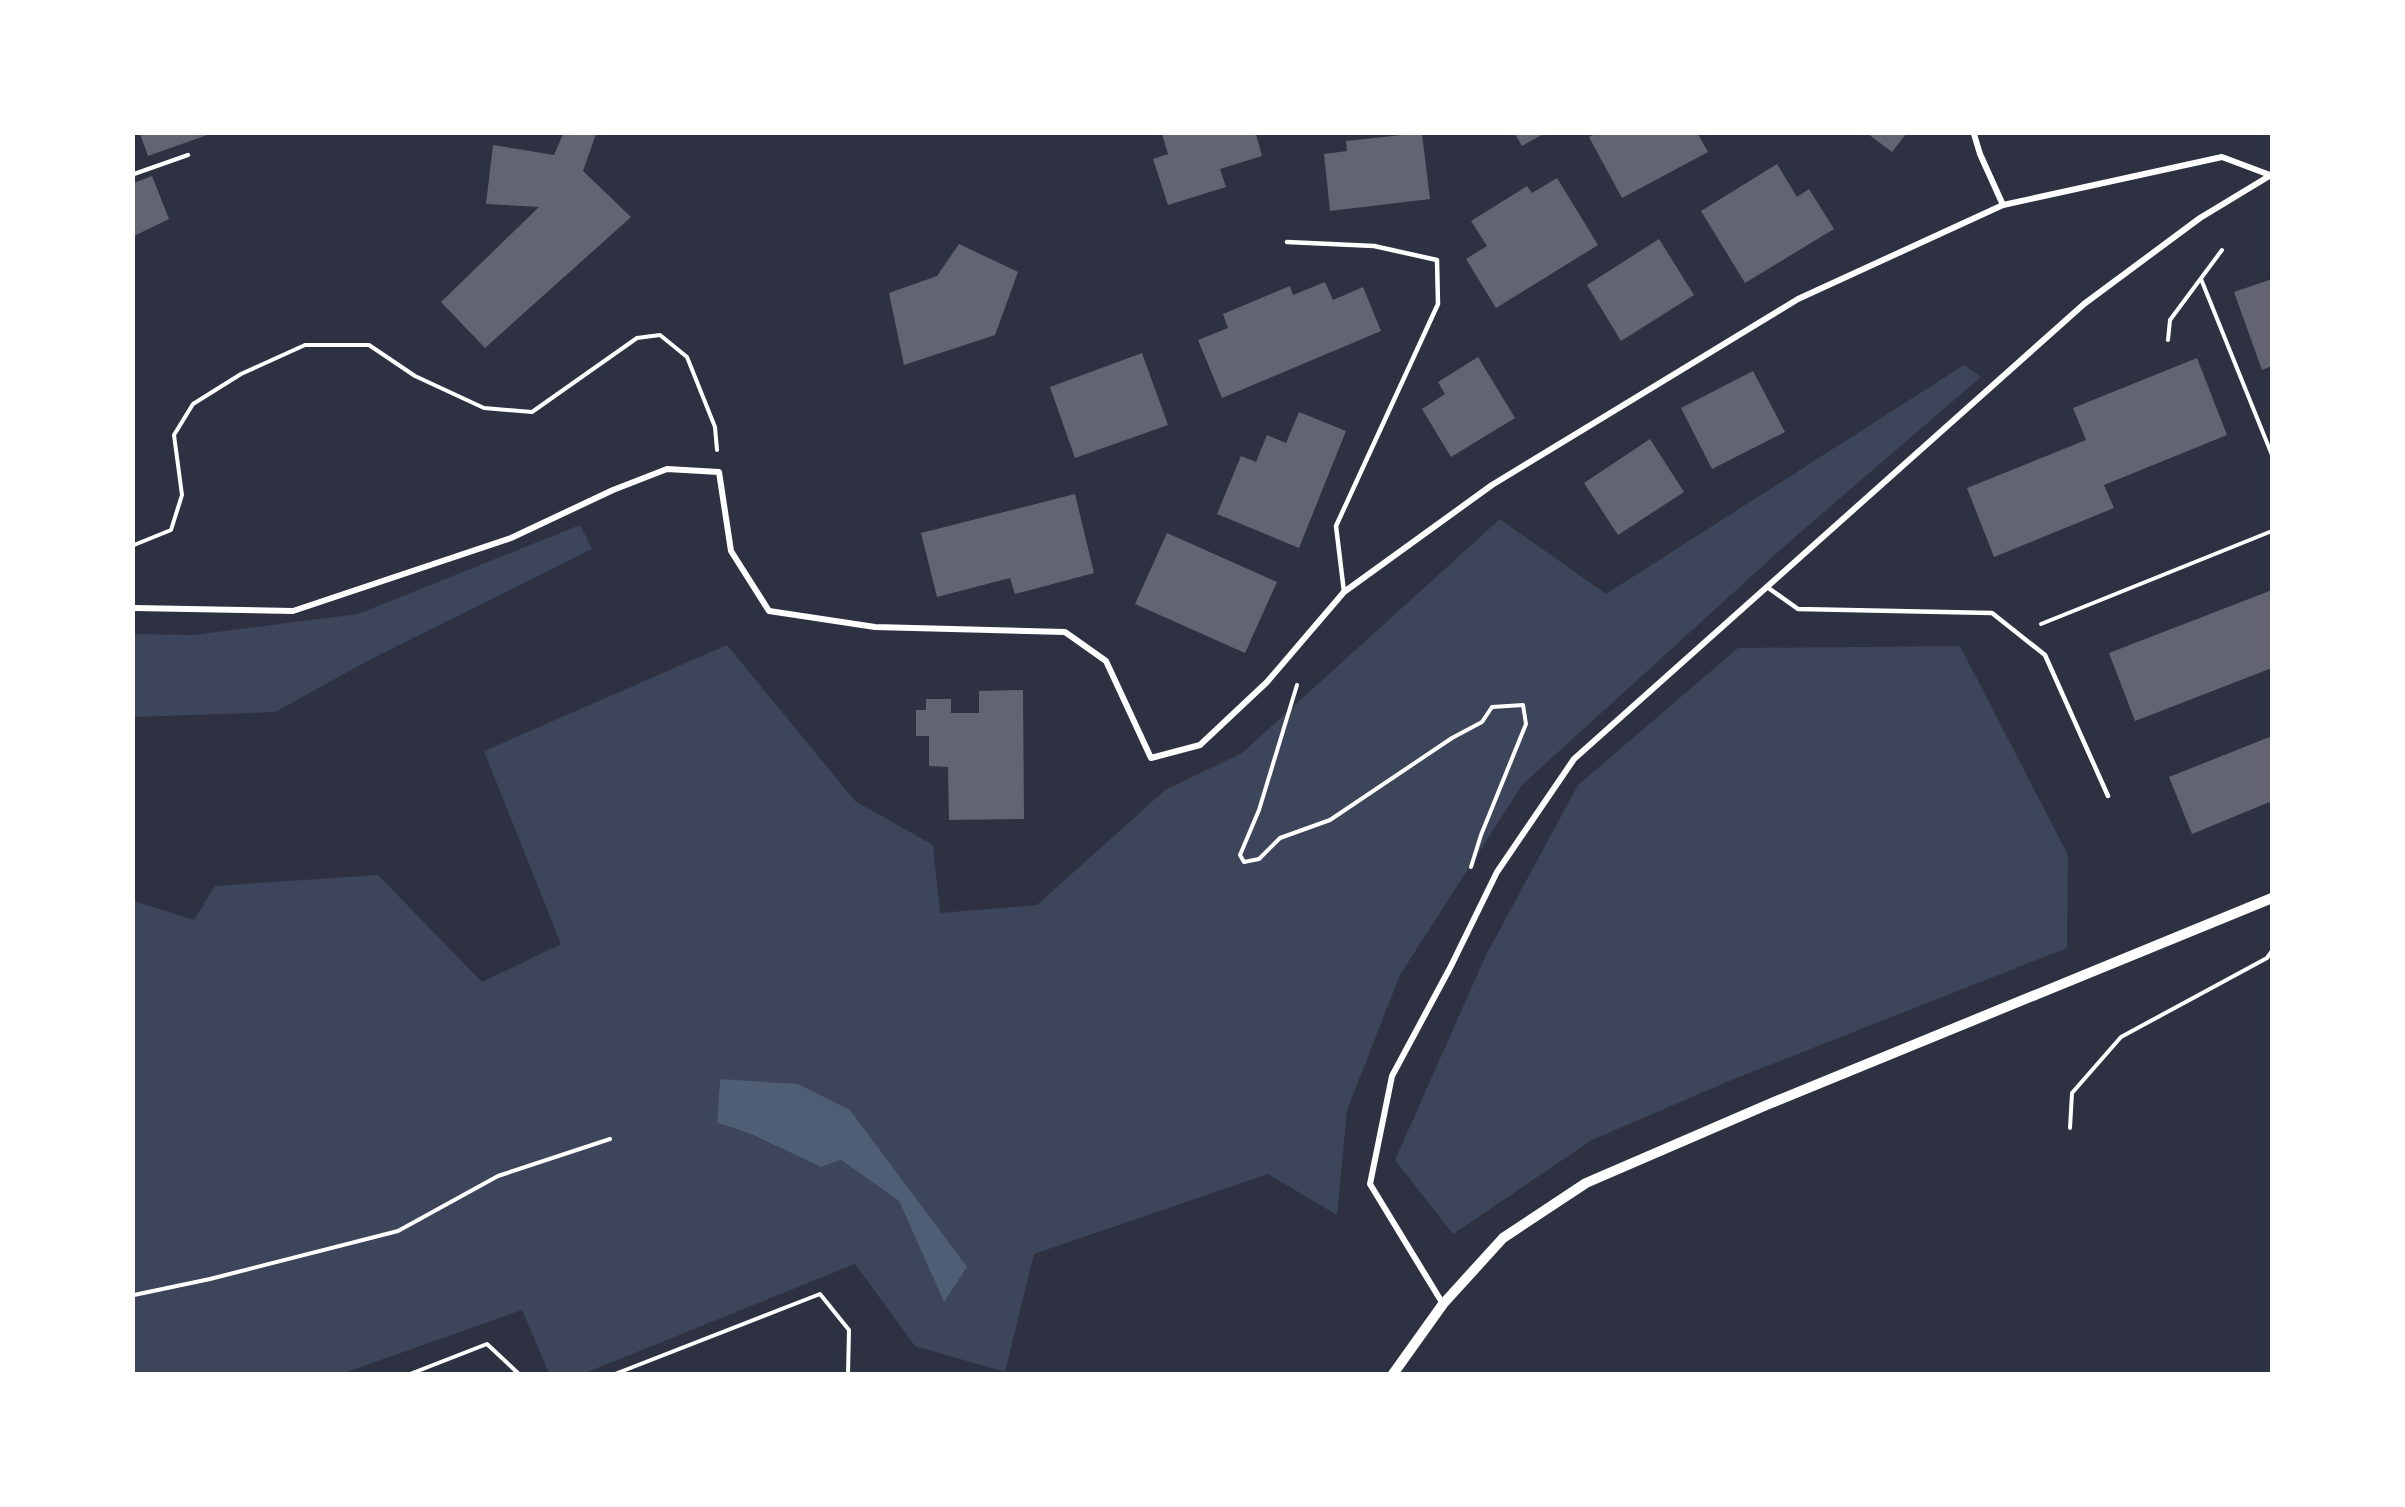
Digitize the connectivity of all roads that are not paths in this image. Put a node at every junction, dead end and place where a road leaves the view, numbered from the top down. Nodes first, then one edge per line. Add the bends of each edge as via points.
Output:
1 (1974, 134) edge
2 (188, 155) dead end
3 (134, 174) edge
4 (2271, 175) edge
5 (2003, 205) junction
6 (1287, 242) dead end
7 (1767, 587) junction
8 (1344, 592) junction
9 (134, 608) edge
10 (2108, 796) dead end
11 (2271, 898) edge
12 (1443, 1304) junction
13 (1393, 1374) edge

1 - 5 street
2 - 3 lane
4 - 5 street via 2222,157
4 - 7 street via 2200,218 2084,304
5 - 8 street via 1798,300 1492,484
6 - 8 lane via 1374,246 1437,260 1438,303 1336,526
7 - 10 lane via 1797,609 1992,613 2045,655
7 - 12 street via 1574,759 1497,872 1392,1076 1370,1184
8 - 9 street via 1267,682 1200,745 1151,758 1106,661 1065,632 875,627 769,611 731,551 719,472 667,469 511,538 293,611
11 - 12 street via 1586,1183 1503,1238
12 - 13 street

